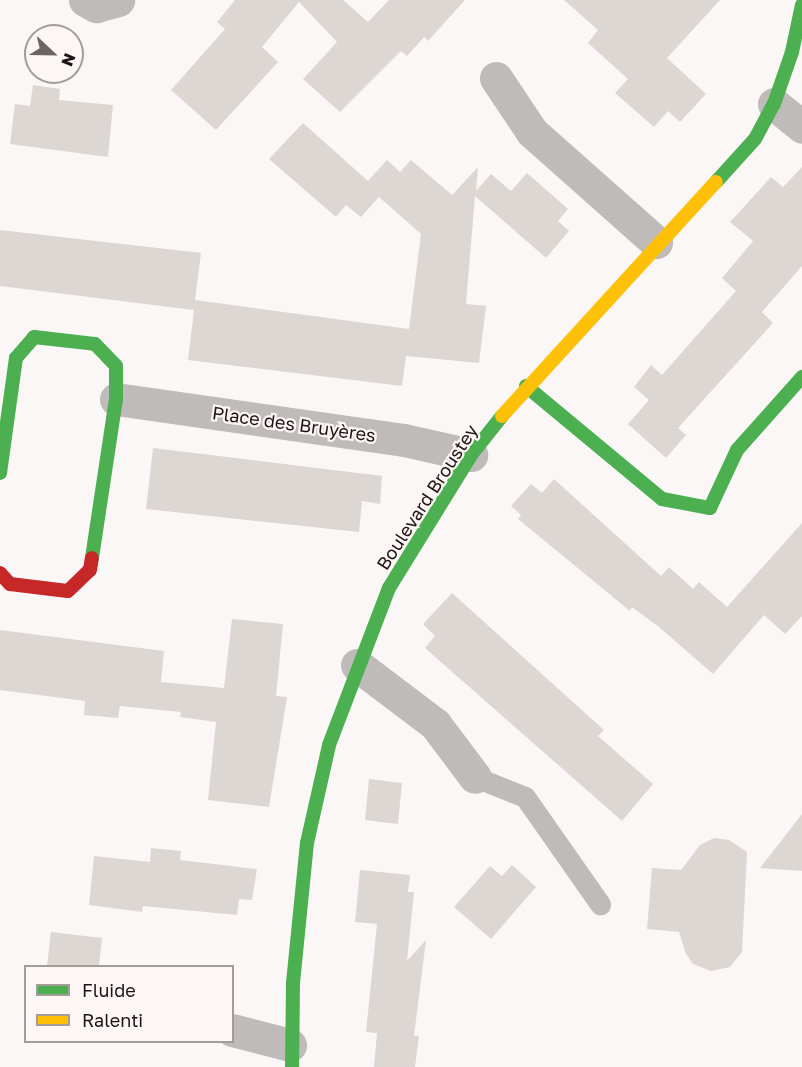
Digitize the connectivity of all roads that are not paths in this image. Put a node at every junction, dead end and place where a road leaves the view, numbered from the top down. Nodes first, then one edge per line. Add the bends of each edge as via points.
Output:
1 (86, 0) edge
2 (118, 0) edge
3 (802, 5) edge
4 (496, 78) dead end
5 (774, 104) junction
6 (802, 128) edge
7 (656, 242) junction
8 (802, 377) edge
9 (526, 386) junction
10 (116, 399) junction
11 (471, 455) junction
12 (0, 473) edge
13 (0, 573) edge
14 (357, 665) junction
15 (475, 777) joint
16 (600, 904) dead end
17 (234, 1031) edge
18 (291, 1056) edge

1 - 2 street via 96,6
3 - 5 street, Boulevard Broustey via 792,52
4 - 7 street via 532,132
5 - 6 street
5 - 7 street, Boulevard Broustey via 755,139
7 - 9 street, Boulevard Broustey
8 - 9 street via 737,450 710,508 662,499
9 - 11 street, Boulevard Broustey
10 - 11 street, Place des Bruyères via 404,440
10 - 12 street via 116,366 95,344 34,337 16,358
10 - 13 street via 90,570 68,591 10,584
11 - 14 street, Boulevard Broustey via 390,588
14 - 15 street via 435,724
14 - 18 street, Boulevard Broustey via 329,745 306,843
15 - 16 lane via 525,797
17 - 18 street

